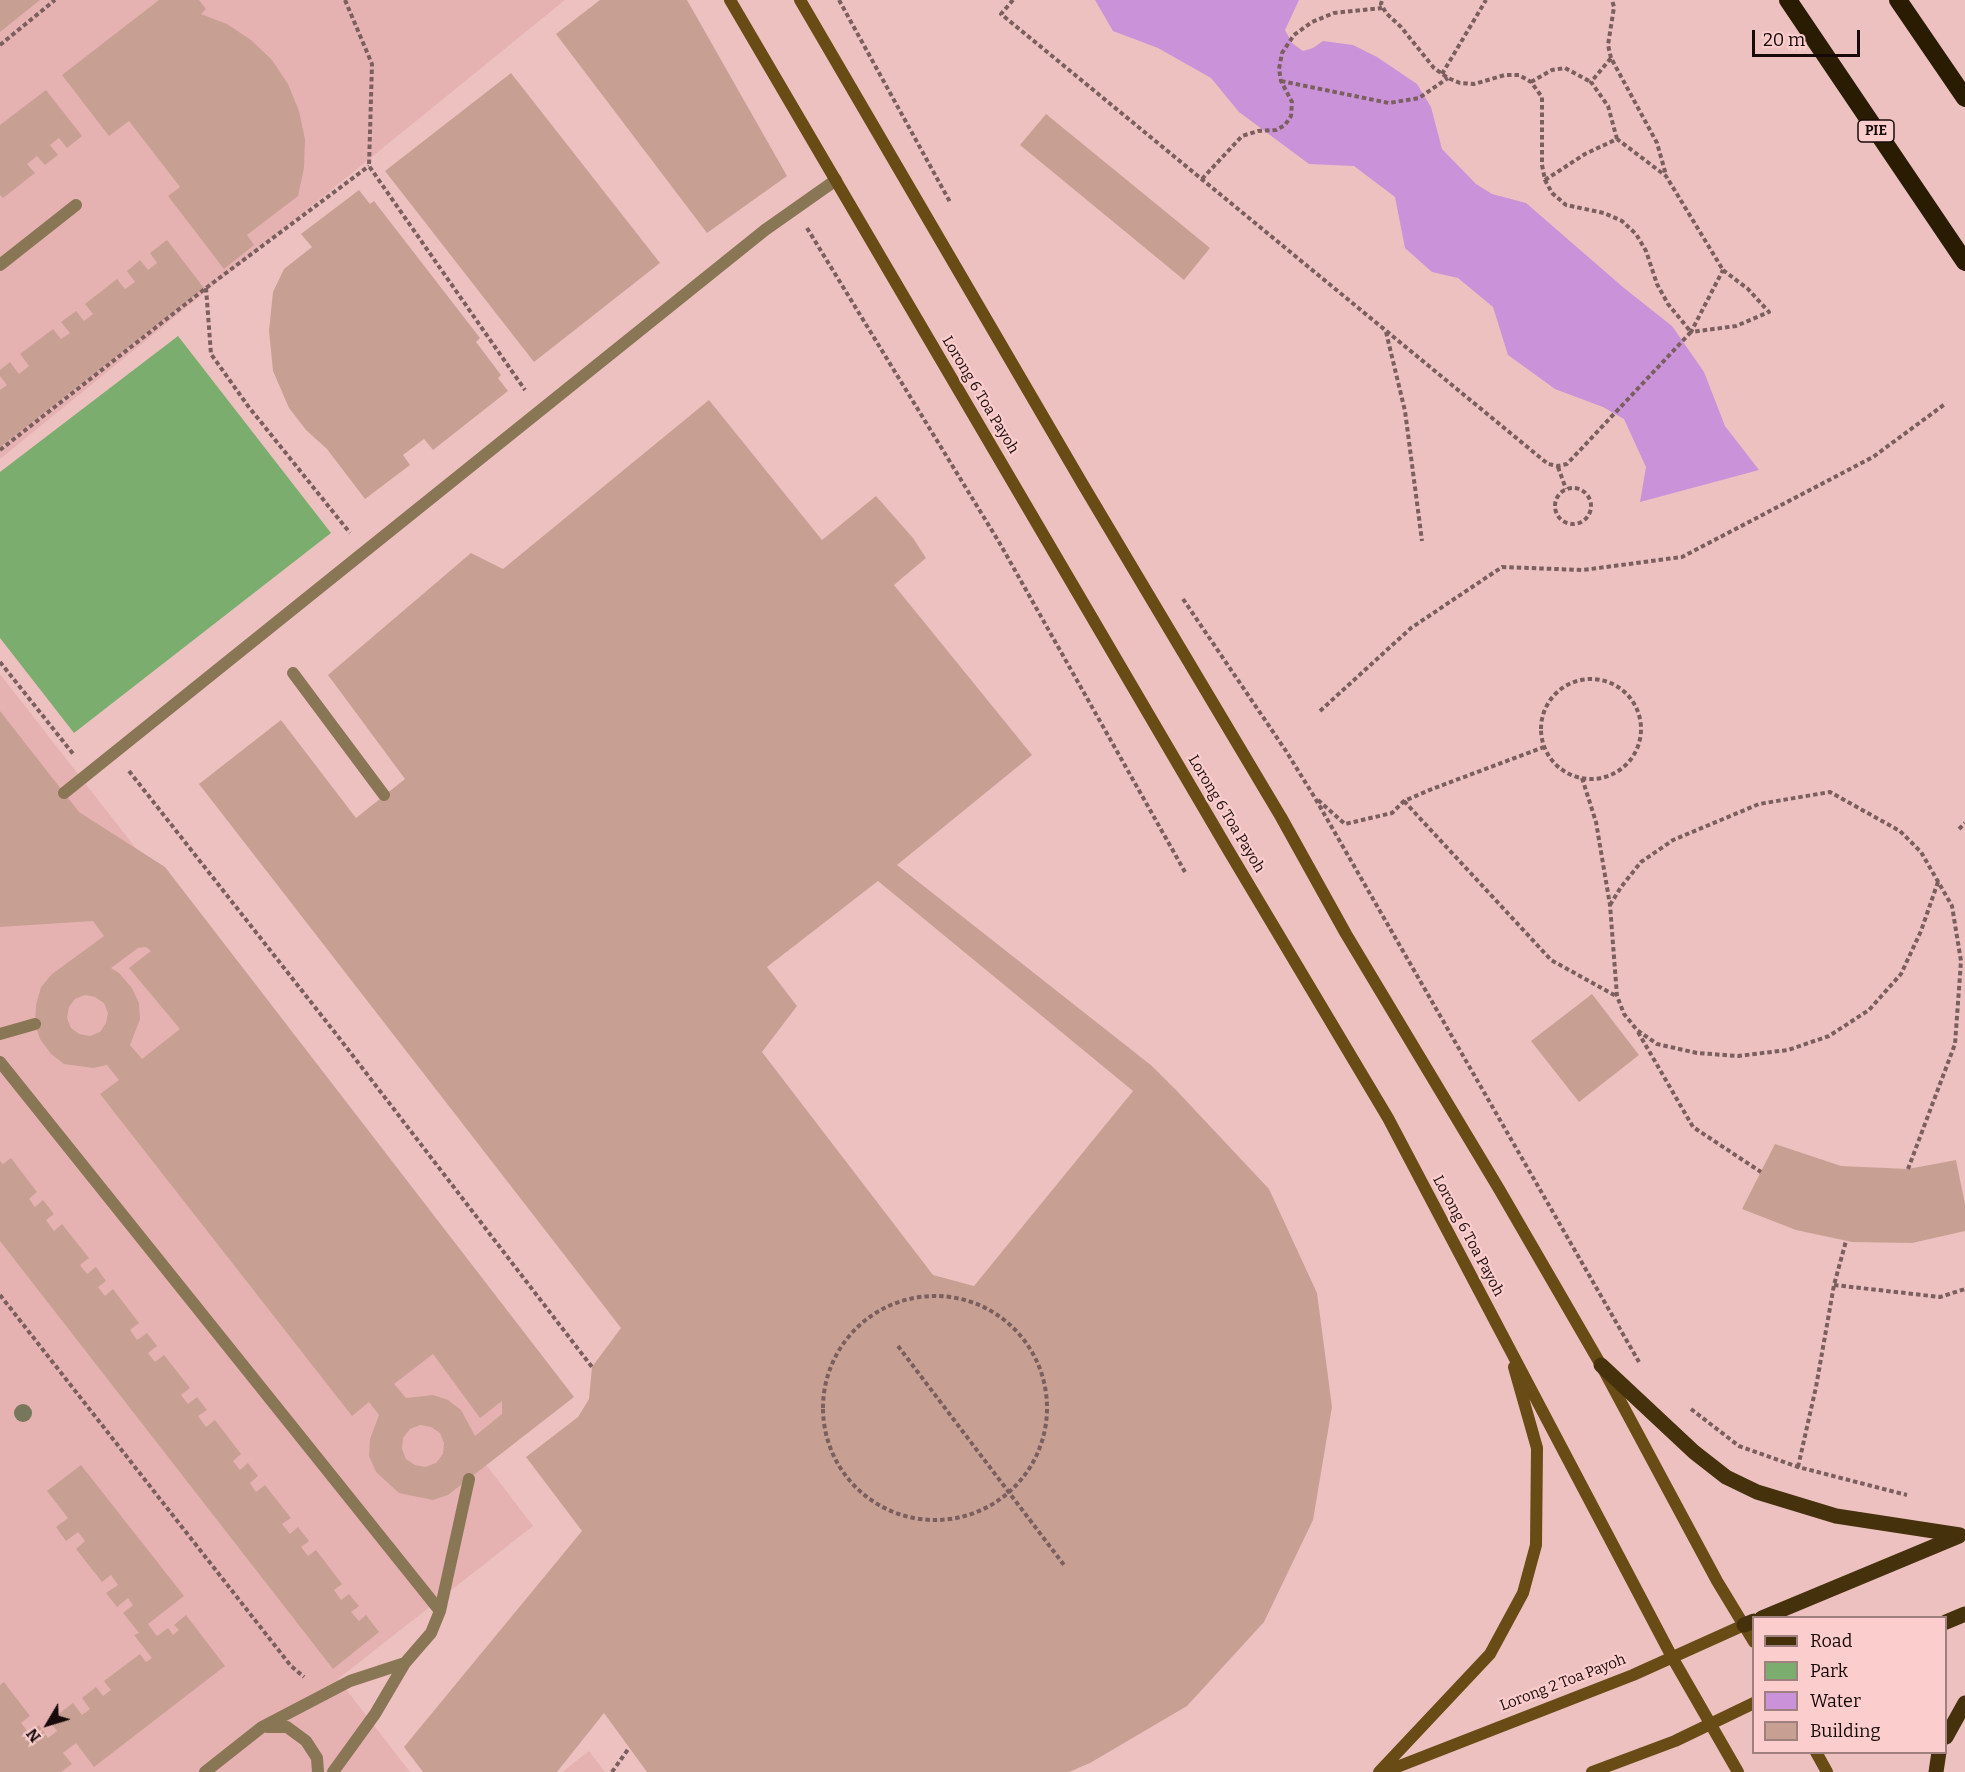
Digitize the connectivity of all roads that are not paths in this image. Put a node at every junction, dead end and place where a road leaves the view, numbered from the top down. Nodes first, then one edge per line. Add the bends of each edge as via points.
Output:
1 (730, 0) edge
2 (800, 0) edge
3 (1788, 0) edge
4 (1898, 0) edge
5 (1965, 98) edge
6 (836, 180) junction
7 (76, 205) dead end
8 (1965, 262) edge
9 (0, 265) edge
10 (293, 673) dead end
11 (64, 793) dead end
12 (384, 795) dead end
13 (35, 1024) dead end
14 (0, 1034) edge
15 (0, 1062) edge
16 (1507, 1342) junction
17 (1601, 1365) junction
18 (469, 1479) dead end
19 (1963, 1535) edge
20 (440, 1611) junction
21 (1965, 1614) edge
22 (1764, 1616) edge
23 (1947, 1622) edge
24 (1749, 1623) edge
25 (1672, 1657) junction
26 (405, 1663) junction
27 (1965, 1702) edge
28 (1752, 1704) edge
29 (1710, 1724) junction
30 (262, 1727) junction
31 (1947, 1735) edge
32 (1817, 1754) edge
33 (1939, 1754) edge
34 (205, 1772) edge
35 (318, 1772) edge
36 (333, 1772) edge
37 (1382, 1772) edge
38 (1592, 1772) edge
39 (1738, 1772) edge
40 (1827, 1772) edge
41 (1936, 1772) edge

1 - 6 main road, Lorong 6 Toa Payoh
2 - 17 main road
3 - 8 highway, PIE
4 - 5 highway
6 - 11 lane via 795,208
6 - 16 main road, Lorong 6 Toa Payoh via 1388,1118
7 - 9 lane
10 - 12 lane
13 - 14 lane
15 - 20 lane
16 - 25 main road, Lorong 6 Toa Payoh
16 - 37 main road via 1537,1448 1536,1545 1522,1593 1490,1654
17 - 19 main road via 1694,1452 1726,1477 1757,1492 1836,1516
17 - 24 main road via 1717,1581
18 - 20 lane
19 - 22 main road
20 - 26 lane via 431,1633
21 - 23 main road
24 - 25 main road, Lorong 2 Toa Payoh
25 - 29 main road, Lorong 6 Toa Payoh
25 - 37 main road, Lorong 2 Toa Payoh
26 - 30 lane via 350,1681
26 - 36 lane via 375,1714
27 - 31 main road
28 - 29 main road
29 - 38 main road via 1675,1742
29 - 39 main road, Lorong 6 Toa Payoh
30 - 34 lane
30 - 35 lane via 287,1727 306,1741 317,1758
32 - 40 main road
33 - 41 main road

